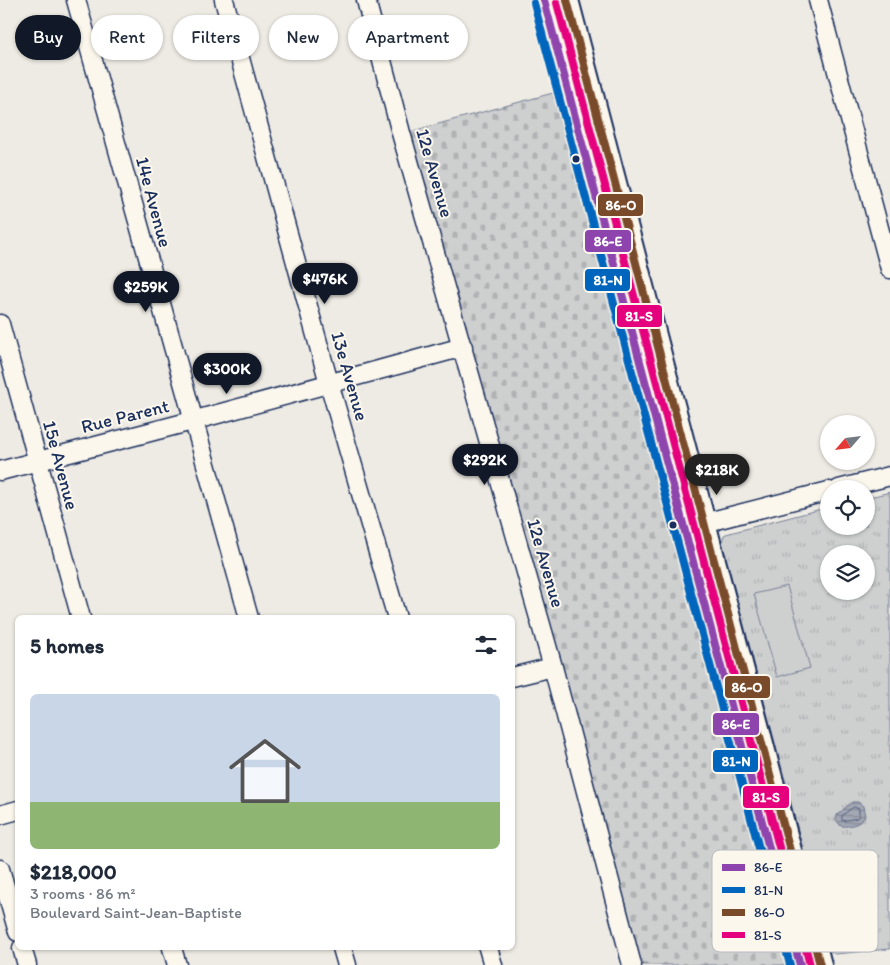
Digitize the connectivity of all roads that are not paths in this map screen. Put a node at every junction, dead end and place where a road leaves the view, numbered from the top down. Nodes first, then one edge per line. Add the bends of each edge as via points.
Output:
1 (76, 0) edge
2 (224, 0) edge
3 (366, 0) edge
4 (544, 0) edge
5 (567, 0) edge
6 (818, 0) edge
7 (565, 37) junction
8 (890, 269) edge
9 (0, 324) edge
10 (462, 347) junction
11 (330, 383) junction
12 (192, 421) junction
13 (38, 461) junction
14 (0, 471) edge
15 (890, 476) edge
16 (874, 480) edge
17 (820, 493) edge
18 (694, 526) junction
19 (80, 615) edge
20 (248, 615) edge
21 (397, 615) edge
22 (553, 666) junction
23 (515, 676) edge
24 (15, 811) edge
25 (0, 814) edge
26 (772, 850) edge
27 (787, 850) edge
28 (0, 869) edge
29 (15, 922) edge
30 (23, 950) edge
31 (173, 950) edge
32 (343, 950) edge
33 (489, 950) edge
34 (797, 952) edge
35 (816, 952) edge
36 (27, 965) edge
37 (177, 965) edge
38 (347, 965) edge
39 (493, 965) edge
40 (632, 965) edge
41 (800, 965) edge
42 (820, 965) edge

1 - 12 street, 14e Avenue
2 - 11 street, 13e Avenue
3 - 10 street, 12e Avenue
4 - 7 main road
5 - 7 main road
6 - 8 street
7 - 18 main road
9 - 13 street, 15e Avenue
10 - 11 street, Rue Parent
10 - 22 street, 12e Avenue
11 - 12 street, Rue Parent
11 - 21 street, 13e Avenue
12 - 13 street, Rue Parent
12 - 20 street, 14e Avenue
13 - 14 street, Rue Parent
13 - 19 street, 15e Avenue
15 - 16 street
17 - 18 street
18 - 26 main road
18 - 27 main road
22 - 23 street
22 - 40 street, 12e Avenue
24 - 25 street
28 - 29 street
30 - 36 street
31 - 37 street
32 - 38 street
33 - 39 street
34 - 41 main road
35 - 42 main road

